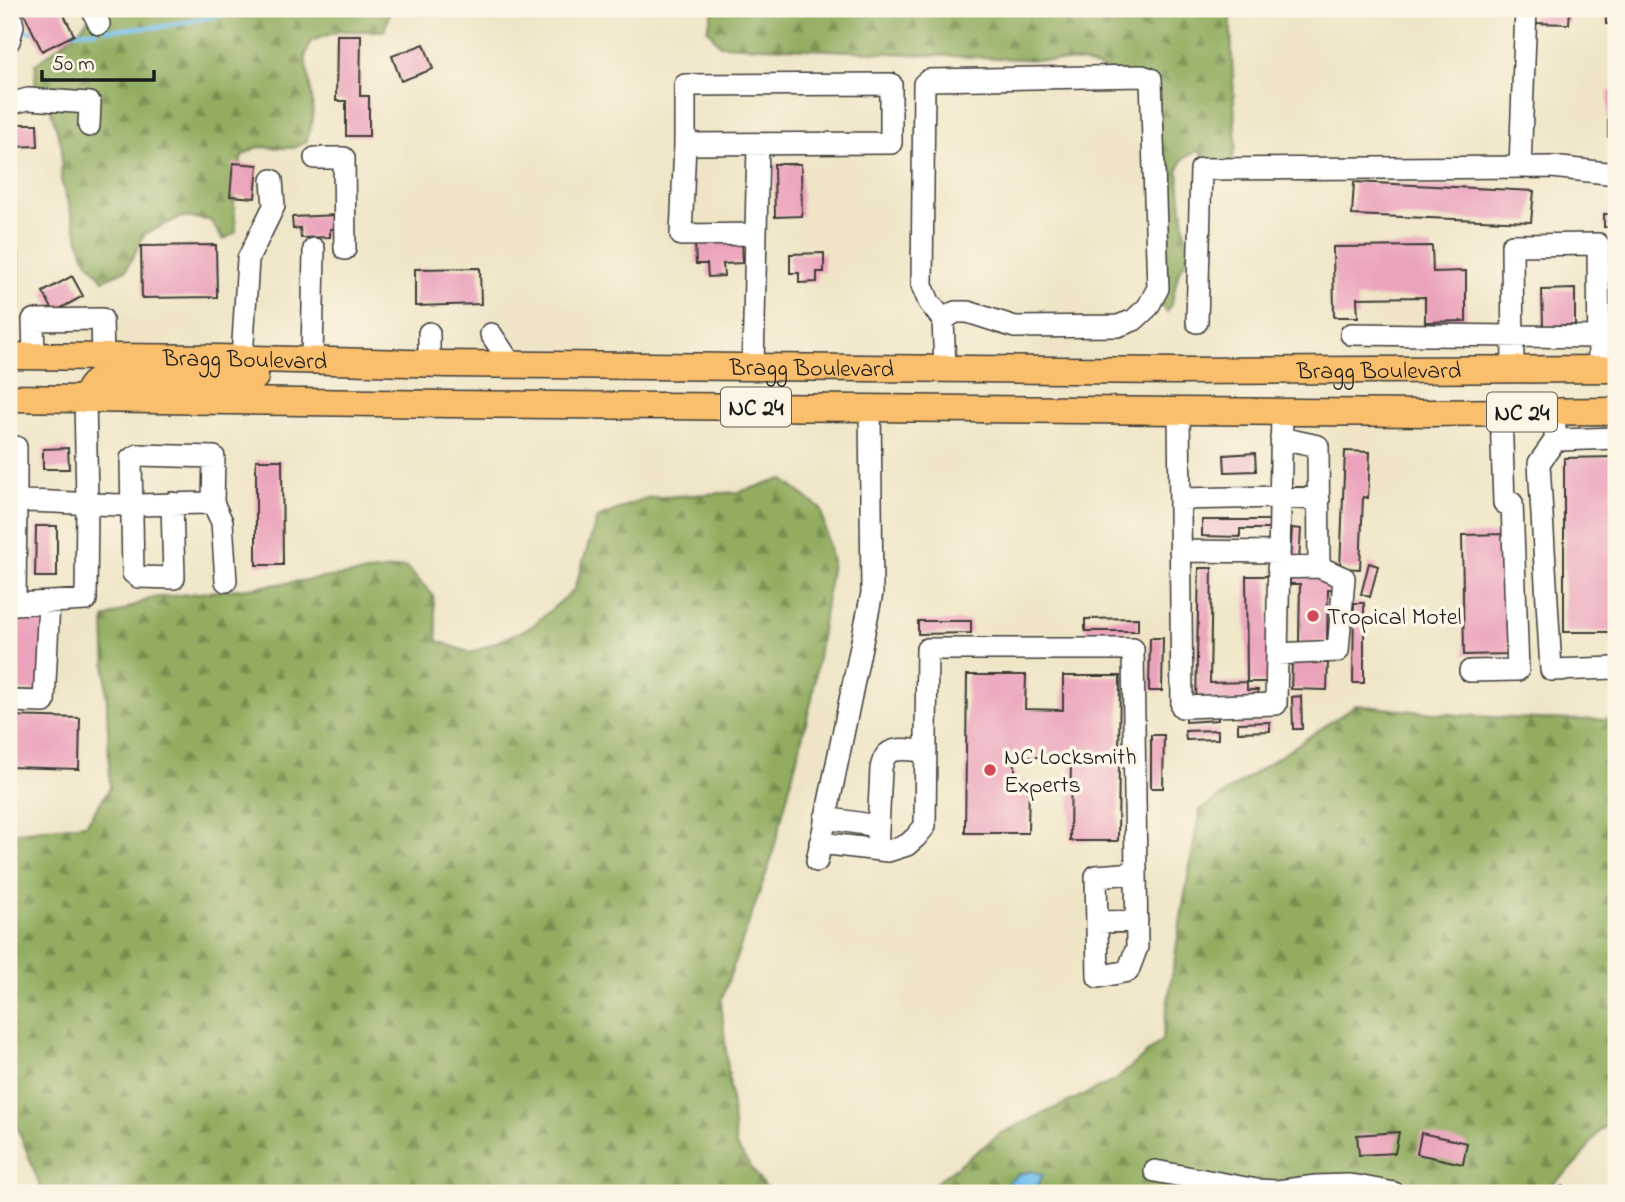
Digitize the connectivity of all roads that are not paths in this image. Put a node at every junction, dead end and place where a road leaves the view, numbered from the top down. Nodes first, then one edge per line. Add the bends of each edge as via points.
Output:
1 (9, 9) edge
2 (1526, 9) edge
3 (9, 41) edge
4 (9, 104) edge
5 (89, 126) dead end
6 (685, 144) junction
7 (758, 144) junction
8 (316, 158) dead end
9 (1520, 167) junction
10 (1616, 174) edge
11 (272, 180) dead end
12 (756, 234) junction
13 (314, 249) dead end
14 (345, 249) dead end
15 (943, 320) junction
16 (1197, 322) dead end
17 (429, 333) dead end
18 (491, 334) dead end
19 (1351, 334) dead end
20 (1513, 336) junction
21 (1599, 337) junction
22 (21, 357) edge
23 (103, 358) junction
24 (242, 359) junction
25 (312, 361) junction
26 (429, 363) junction
27 (511, 364) junction
28 (753, 366) junction
29 (945, 368) junction
30 (1608, 368) edge
31 (1513, 369) junction
32 (9, 398) edge
33 (85, 398) junction
34 (870, 408) junction
35 (1179, 411) junction
36 (1555, 411) junction
37 (1616, 411) edge
38 (1282, 412) junction
39 (1501, 412) junction
40 (1281, 438) junction
41 (1616, 438) edge
42 (1556, 439) junction
43 (9, 447) edge
44 (1280, 497) junction
45 (1180, 499) junction
46 (1319, 499) junction
47 (16, 501) junction
48 (87, 503) junction
49 (173, 503) junction
50 (213, 503) junction
51 (131, 505) junction
52 (1180, 551) junction
53 (1279, 560) junction
54 (1319, 567) junction
55 (226, 582) dead end
56 (49, 602) junction
57 (1277, 654) junction
58 (1616, 668) edge
59 (1470, 671) dead end
60 (9, 701) edge
61 (926, 751) junction
62 (825, 818) junction
63 (878, 826) junction
64 (877, 850) junction
65 (1136, 873) junction
66 (1137, 921) junction
67 (1097, 922) junction
68 (1156, 1171) dead end
69 (1394, 1193) edge

1 - 3 street via 13,26
2 - 9 street
4 - 5 street via 28,99 90,103
6 - 7 street
6 - 7 street via 685,85 891,84 891,143
6 - 12 street via 681,235
7 - 12 street
8 - 14 street via 344,158
9 - 10 street
9 - 16 street via 1201,169
11 - 24 street via 274,206 248,259
12 - 28 street
13 - 25 street
15 - 15 street via 955,312 968,312 1014,327 1118,326 1148,307 1158,288 1151,79 929,80 924,84 922,285
15 - 29 street
17 - 26 street
18 - 27 street
19 - 20 street
20 - 21 street
20 - 21 street via 1512,245 1598,244
20 - 31 street
21 - 30 street
22 - 23 main road, Bragg Boulevard / NC 24
22 - 23 street via 33,320 102,319
23 - 24 main road, Bragg Boulevard / NC 24
24 - 25 main road, Bragg Boulevard / NC 24
25 - 26 main road, Bragg Boulevard / NC 24
25 - 33 main road via 282,377 115,377 97,380
26 - 27 main road, Bragg Boulevard / NC 24
27 - 28 main road, Bragg Boulevard / NC 24
28 - 29 main road, Bragg Boulevard / NC 24
29 - 31 main road, Bragg Boulevard / NC 24
30 - 31 main road, Bragg Boulevard / NC 24
32 - 33 main road, Bragg Boulevard / NC 24
33 - 34 main road, Bragg Boulevard / NC 24
33 - 48 street
34 - 35 main road, Bragg Boulevard / NC 24
34 - 62 street via 872,593
35 - 38 main road, Bragg Boulevard / NC 24
35 - 45 street
36 - 37 main road, Bragg Boulevard / NC 24
36 - 39 main road, Bragg Boulevard / NC 24
36 - 42 street
38 - 39 main road, Bragg Boulevard / NC 24
38 - 40 street
39 - 59 street via 1504,503 1512,503 1518,670
40 - 44 street
40 - 46 street via 1318,446
41 - 42 street
42 - 58 street via 1539,463 1551,670
43 - 47 street via 16,447
44 - 45 street
44 - 46 street
44 - 53 street
45 - 52 street
46 - 54 street
47 - 48 street
47 - 56 street via 15,604
48 - 51 street
48 - 56 street via 86,600
49 - 50 street
49 - 51 street
49 - 51 street via 174,578 133,573
50 - 51 street via 214,457 138,455 131,459
50 - 55 street via 222,522
52 - 53 street
52 - 57 street via 1182,707 1276,704
53 - 54 street
53 - 57 street
54 - 57 street via 1344,578 1338,651
56 - 60 street via 44,702
61 - 63 street via 898,750 884,757
61 - 64 street via 925,826 907,845
61 - 65 street via 926,649 1133,649
62 - 63 street
62 - 64 street via 818,852
63 - 64 street
65 - 66 street
65 - 67 street via 1096,876
66 - 67 street
66 - 67 street via 1137,947 1128,971 1098,977
68 - 69 street via 1257,1190 1347,1185

